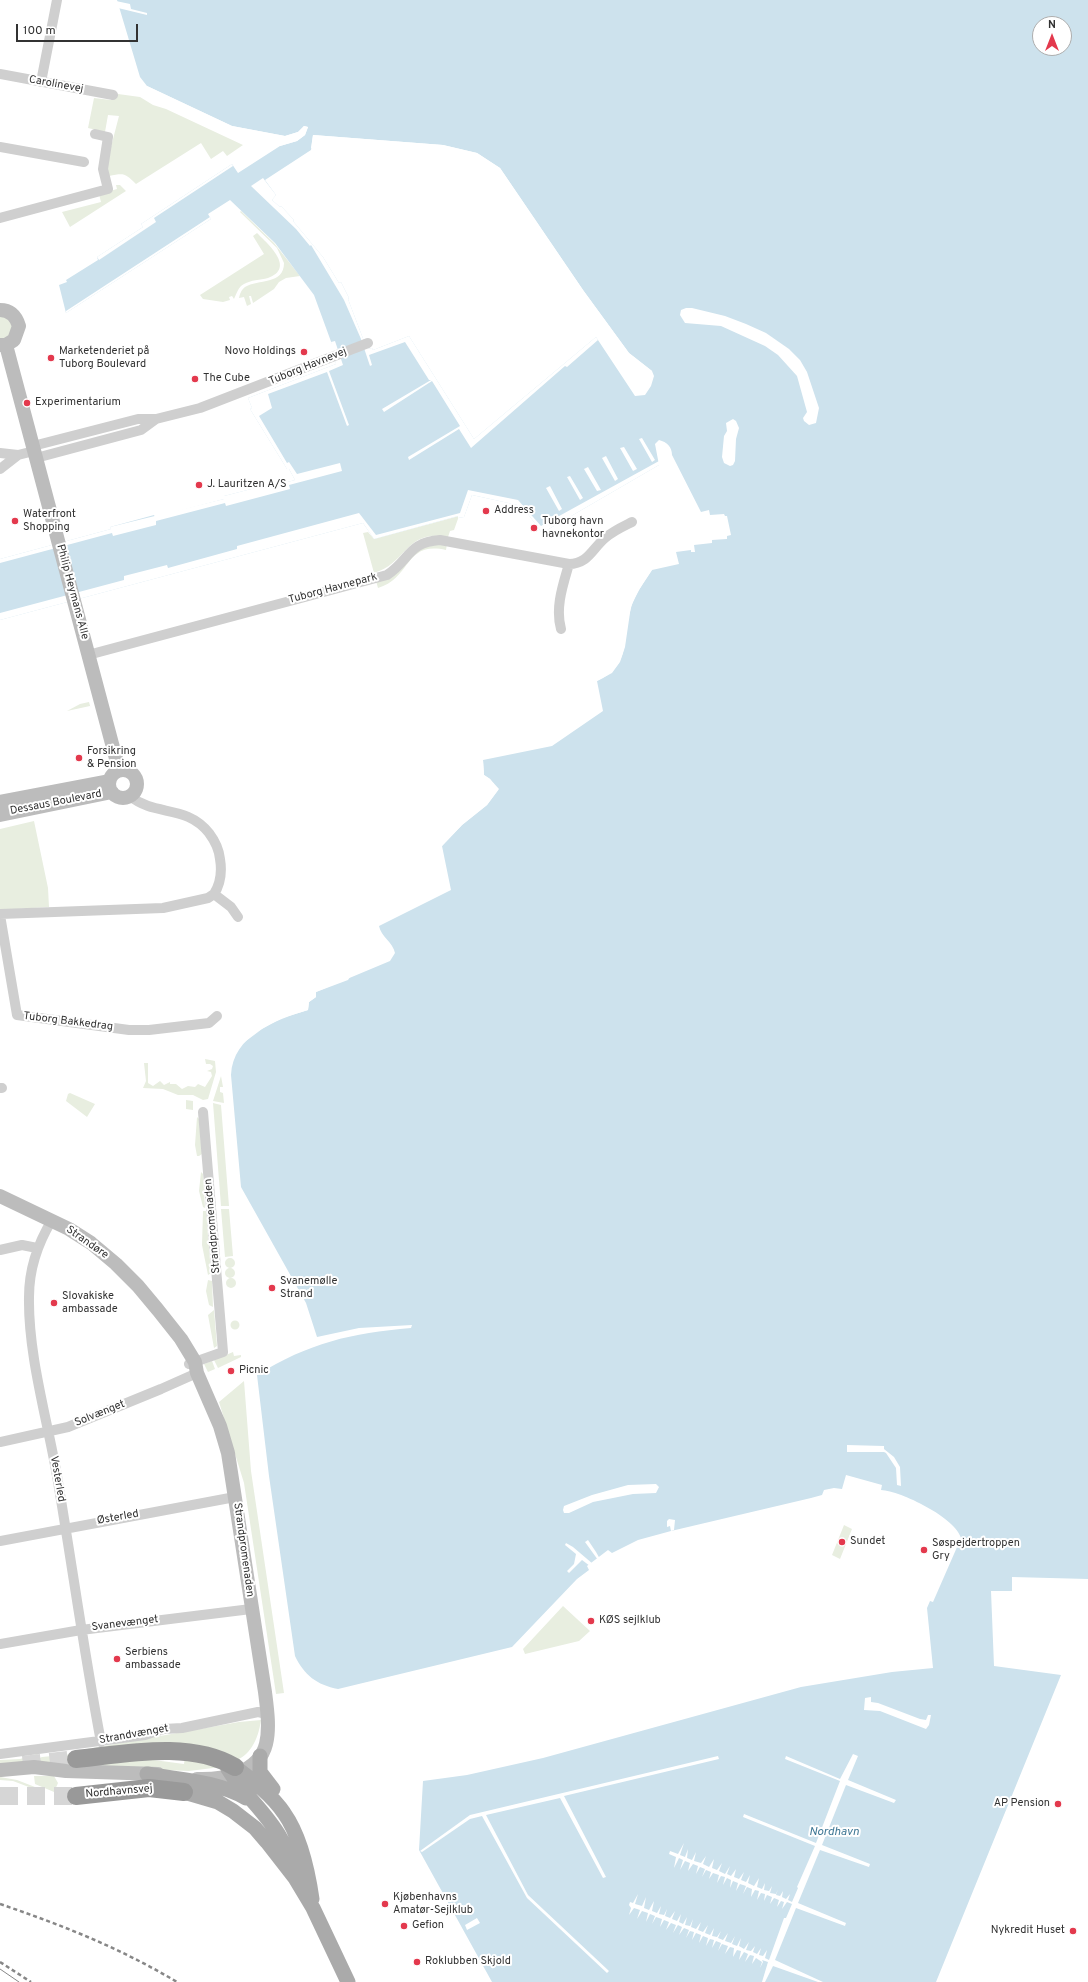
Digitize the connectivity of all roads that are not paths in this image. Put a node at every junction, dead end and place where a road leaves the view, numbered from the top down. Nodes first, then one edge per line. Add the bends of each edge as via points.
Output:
1 (57, 0) edge
2 (0, 74) edge
3 (41, 82) junction
4 (113, 95) dead end
5 (95, 134) dead end
6 (0, 147) edge
7 (84, 162) dead end
8 (0, 218) edge
9 (0, 310) edge
10 (368, 343) dead end
11 (3, 345) edge
12 (34, 452) junction
13 (0, 454) edge
14 (18, 455) junction
15 (0, 469) edge
16 (632, 522) dead end
17 (569, 564) junction
18 (561, 629) dead end
19 (88, 655) junction
20 (120, 770) junction
21 (111, 787) junction
22 (130, 796) junction
23 (0, 802) edge
24 (0, 815) edge
25 (214, 894) junction
26 (0, 915) edge
27 (238, 917) dead end
28 (217, 1016) dead end
29 (203, 1112) dead end
30 (0, 1196) edge
31 (52, 1220) junction
32 (37, 1248) junction
33 (0, 1250) edge
34 (194, 1367) junction
35 (49, 1432) junction
36 (0, 1442) edge
37 (235, 1497) junction
38 (66, 1527) junction
39 (0, 1541) edge
40 (251, 1609) junction
41 (81, 1630) junction
42 (0, 1644) edge
43 (267, 1714) junction
44 (266, 1733) junction
45 (101, 1742) junction
46 (0, 1754) edge
47 (260, 1756) junction
48 (71, 1765) junction
49 (1, 1770) edge
50 (234, 1770) junction
51 (147, 1774) junction
52 (181, 1783) junction
53 (76, 1796) tunnel mouth
54 (252, 1802) junction
55 (284, 1813) junction
56 (280, 1837) junction
57 (313, 1908) junction
58 (348, 1982) edge

1 - 3 street
2 - 3 street, Carolinevej
3 - 4 street, Carolinevej
5 - 8 street via 108,137 103,169 108,189
6 - 7 street
9 - 11 street via 15,316 19,326 14,340
10 - 12 street, Tuborg Havnevej via 200,408 156,419 138,419
11 - 12 street, Philip Heymans Alle
12 - 14 street, Tuborg Havnevej
12 - 19 street, Philip Heymans Alle
13 - 14 street, Tuborg Havnevej
14 - 15 street, Tuborg Havnevej
16 - 17 street, Tuborg Havnepark via 604,538 586,560
17 - 18 street via 558,618
17 - 19 street, Tuborg Havnepark via 440,540 430,541 413,548 387,575
19 - 20 street, Philip Heymans Alle
20 - 21 street via 113,774
20 - 22 street via 129,771 136,777 137,785
21 - 22 street via 122,798
21 - 23 street, Dessaus Boulevard
21 - 24 street, Dessaus Boulevard
22 - 25 street via 143,804 190,817 204,826 220,853 221,875
25 - 26 street, Tuborg Bakkedrag via 208,898 163,908
25 - 27 street via 231,907
26 - 28 street, Tuborg Bakkedrag via 17,1015 129,1030 209,1023
29 - 34 street, Strandpromenaden via 223,1352
30 - 31 street, Strandøre
31 - 32 street, Vesterled
31 - 34 street, Strandøre via 91,1243 138,1286 158,1310
32 - 33 street via 22,1246
32 - 35 street, Vesterled via 31,1274 29,1318
34 - 35 street, Solvænget via 77,1424
34 - 37 street, Strandpromenaden via 220,1426 228,1453
35 - 36 street, Solvænget
35 - 38 street, Vesterled
37 - 38 street, Østerled
37 - 40 street, Strandpromenaden
38 - 39 street, Østerled
38 - 41 street, Vesterled
40 - 41 street, Svanevænget
40 - 43 street, Strandpromenaden
41 - 42 street, Svanevænget
41 - 45 street, Vesterled
43 - 44 street, Strandpromenaden
43 - 45 street, Strandvænget via 258,1712
44 - 47 street, Strandpromenaden via 266,1743
44 - 50 street via 254,1751
45 - 46 street, Strandvænget
47 - 50 street via 254,1763
47 - 55 main road via 260,1772 274,1790
48 - 49 street
48 - 50 highway via 175,1751 193,1752 215,1758
48 - 51 street
50 - 52 street via 214,1779
50 - 54 main road
50 - 55 main road via 258,1785
51 - 52 street
51 - 54 main road via 220,1786
52 - 53 highway, Nordhavnsvej
52 - 56 main road, Nordhavnsvej via 234,1810 255,1828
54 - 56 main road
55 - 56 main road
56 - 57 main road, Nordhavnsvej via 295,1878
56 - 57 main road via 304,1860
57 - 58 main road

